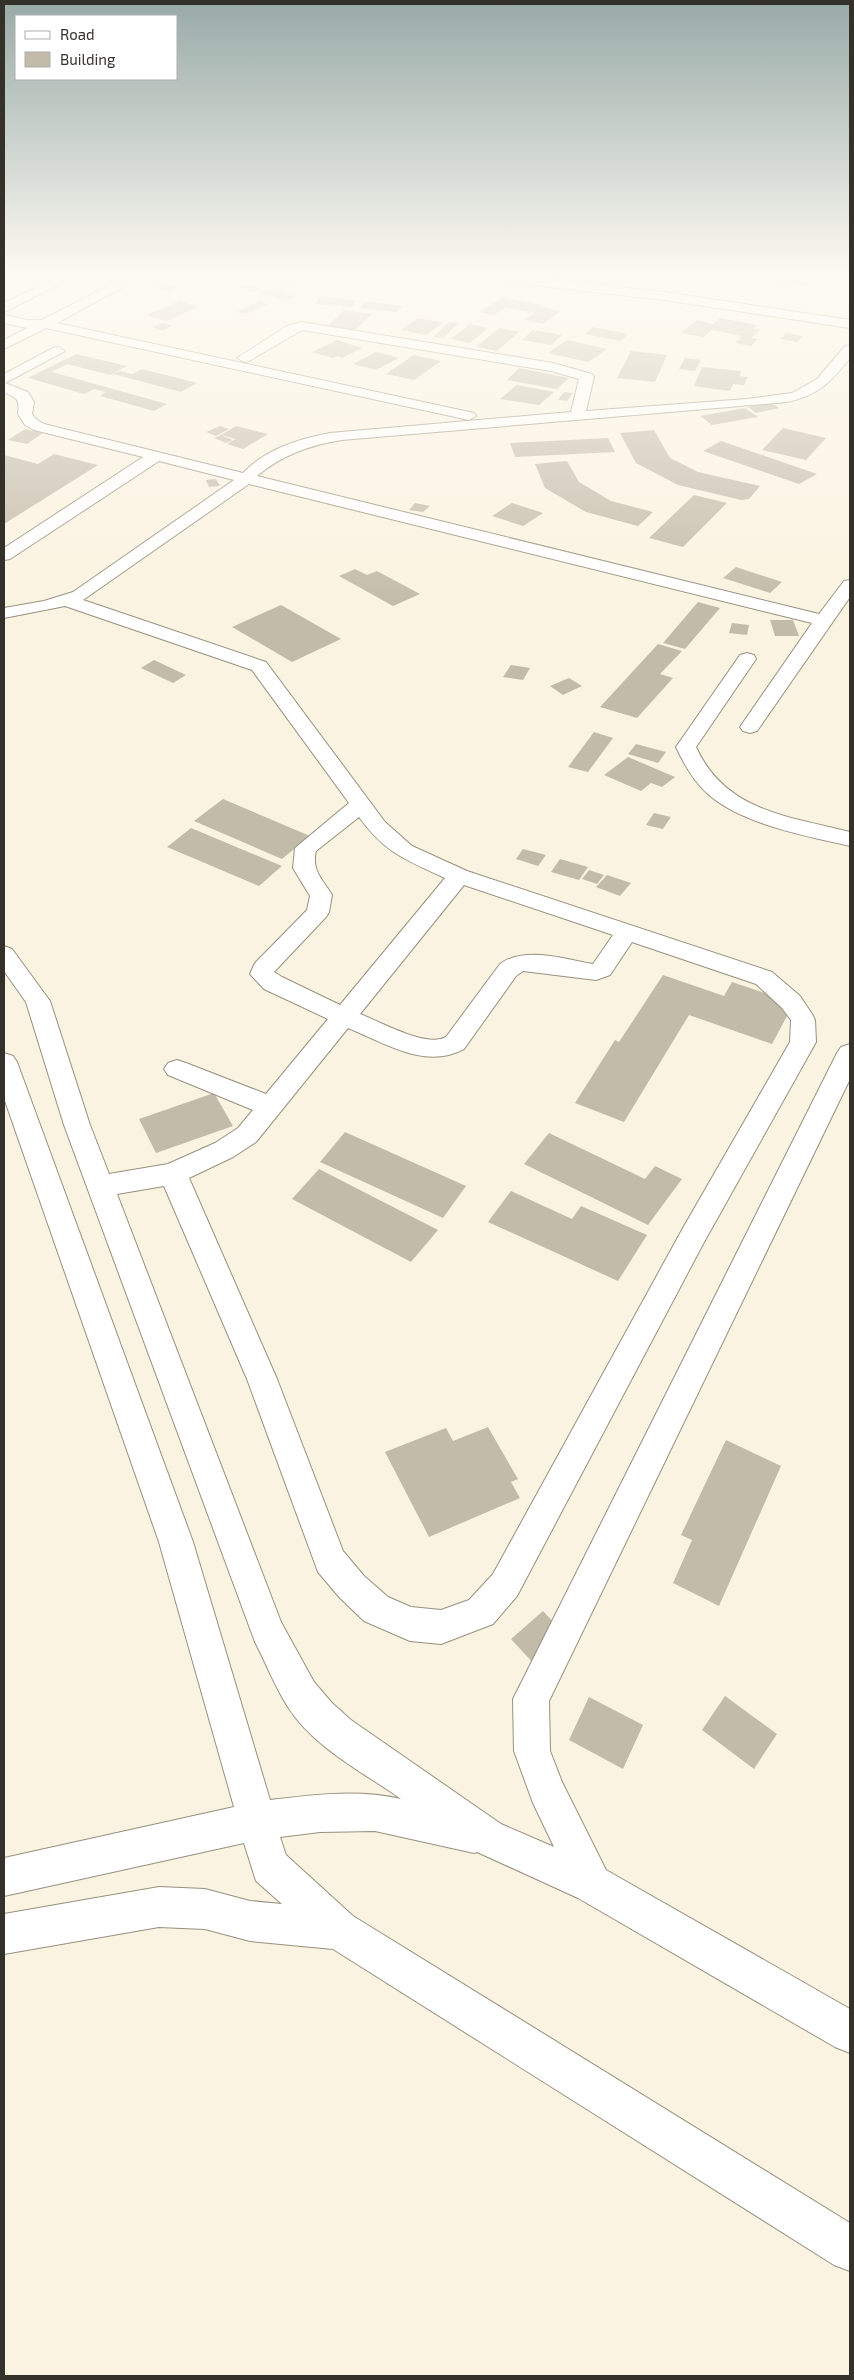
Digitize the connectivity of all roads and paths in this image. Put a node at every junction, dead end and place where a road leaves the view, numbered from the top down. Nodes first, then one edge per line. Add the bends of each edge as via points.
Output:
1 (4, 387) edge
2 (344, 387) edge
3 (378, 387) edge
4 (583, 387) edge
5 (814, 387) edge
6 (578, 415) junction
7 (526, 419) junction
8 (492, 422) junction
9 (156, 456) junction
10 (247, 478) junction
11 (4, 555) edge
12 (850, 585) edge
13 (68, 601) junction
14 (4, 613) edge
15 (823, 620) junction
16 (747, 659) dead end
17 (750, 727) dead end
18 (360, 805) junction
19 (850, 839) edge
20 (460, 876) junction
21 (627, 932) junction
22 (4, 954) edge
23 (344, 1017) junction
24 (850, 1053) edge
25 (4, 1062) edge
26 (177, 1069) dead end
27 (270, 1106) junction
28 (173, 1174) junction
29 (100, 1186) junction
30 (256, 1821) junction
31 (488, 1837) junction
32 (4, 1877) edge
33 (592, 1884) junction
34 (339, 1930) junction
35 (4, 1934) edge
36 (850, 2032) edge
37 (850, 2249) edge

1 - 9 street via 23,395 27,402 25,414 39,427
2 - 8 street
3 - 7 street
4 - 6 street
5 - 6 street via 786,398 747,403
6 - 7 street
7 - 8 street
8 - 10 street via 312,440 283,450
9 - 10 street
9 - 11 street
10 - 13 street
10 - 15 street
12 - 15 street
13 - 14 street
13 - 18 street via 259,666
15 - 17 street
16 - 19 street via 686,747 695,766 716,790 742,807
18 - 20 street via 377,827 404,851
18 - 23 street via 306,848 303,869 321,895 318,912 263,969 262,974 273,983
20 - 21 street
20 - 23 street
21 - 23 street via 602,969 596,972 527,962 516,964 508,970 455,1043 444,1049 423,1049
21 - 28 street via 764,978 791,1002 803,1020 803,1042 688,1245 505,1585 481,1612 441,1627 410,1624 376,1609 330,1561 262,1379
22 - 29 street via 38,1001
23 - 27 street
24 - 33 street via 531,1699 532,1751 546,1790
25 - 30 street via 176,1542
26 - 27 street
27 - 28 street via 247,1135
28 - 29 street
29 - 31 street via 267,1630 301,1695 338,1733
30 - 31 street via 320,1813 375,1812
30 - 32 street
30 - 34 street via 270,1867
31 - 33 street
33 - 36 street
34 - 35 street via 250,1921 205,1909 159,1907
34 - 37 street

